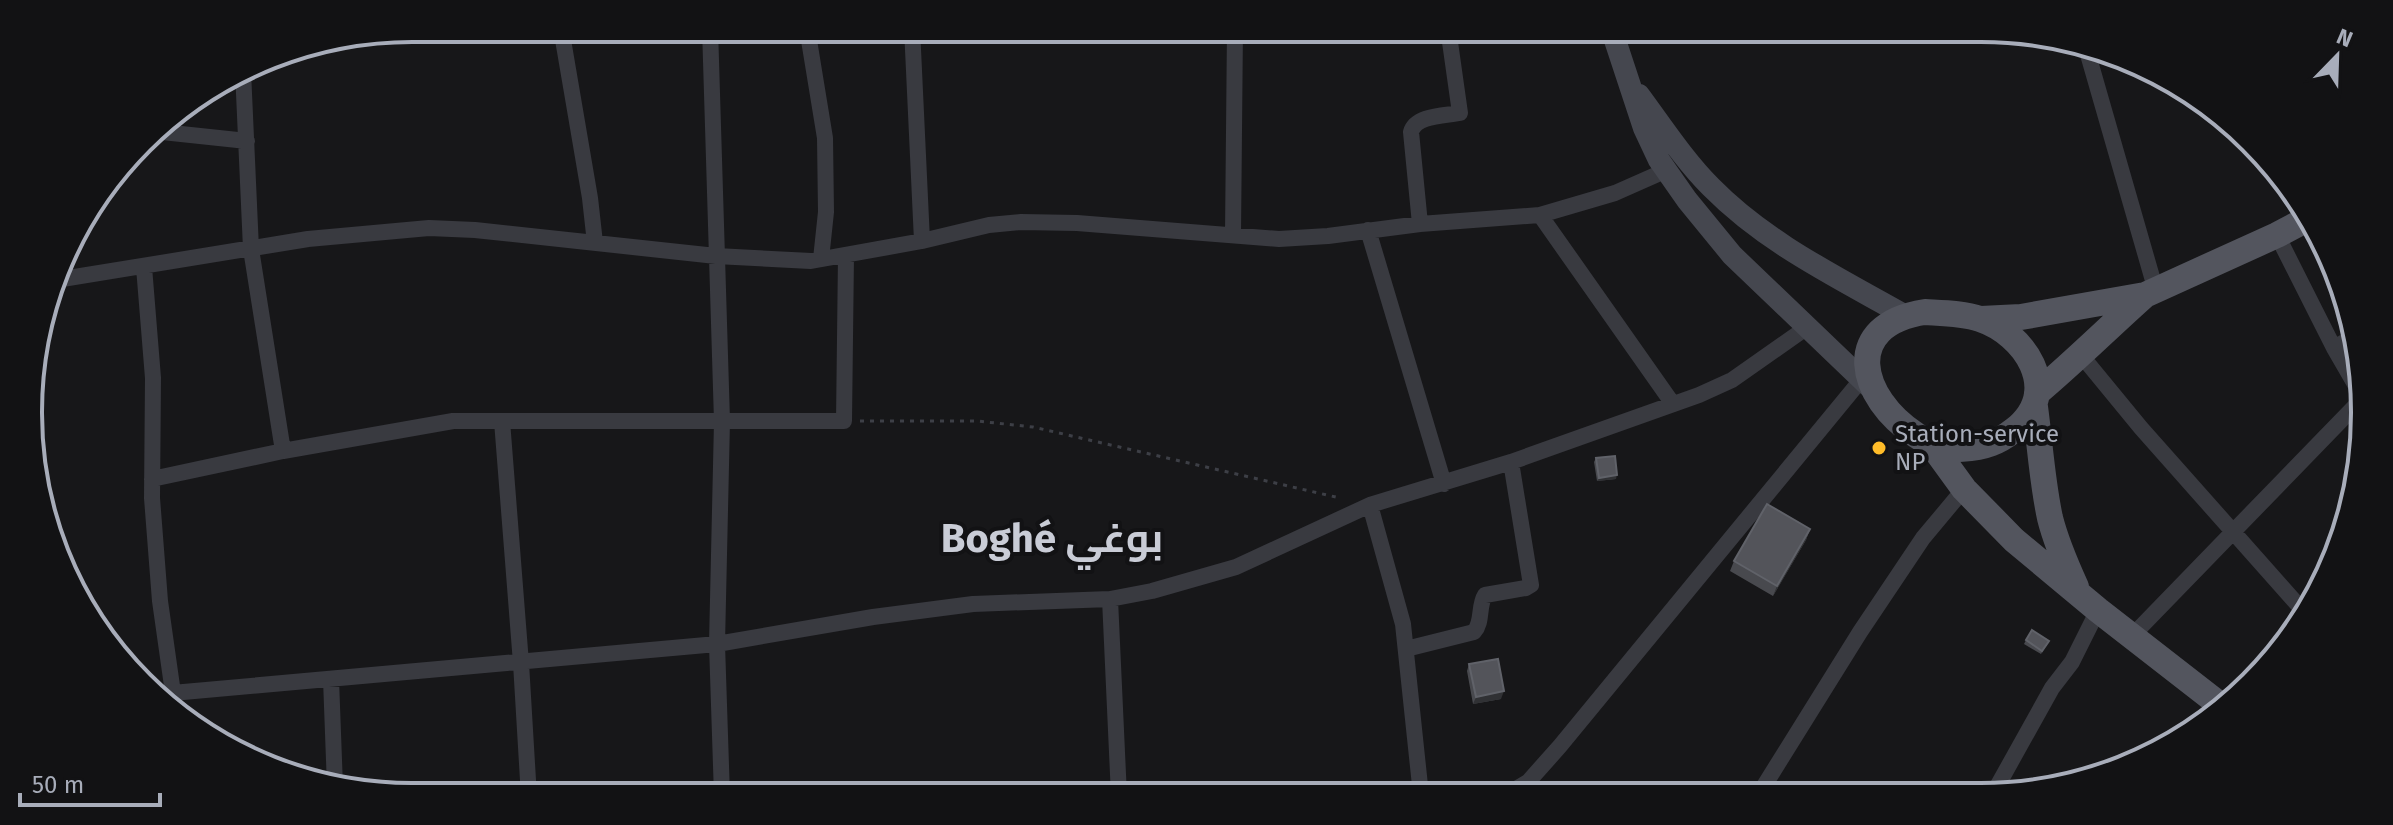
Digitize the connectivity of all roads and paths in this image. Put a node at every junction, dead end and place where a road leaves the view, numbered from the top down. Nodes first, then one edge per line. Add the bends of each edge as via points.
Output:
1 (563, 42) edge
2 (710, 42) edge
3 (809, 42) edge
4 (913, 42) edge
5 (1235, 42) edge
6 (1450, 42) edge
7 (1615, 42) edge
8 (2089, 59) edge
9 (1628, 82) junction
10 (244, 83) edge
11 (170, 133) edge
12 (247, 141) junction
13 (1667, 170) junction
14 (1540, 215) junction
15 (2299, 223) edge
16 (1420, 224) junction
17 (1368, 230) junction
18 (1233, 234) junction
19 (2277, 235) junction
20 (922, 241) junction
21 (595, 243) junction
22 (251, 249) junction
23 (846, 255) junction
24 (716, 256) junction
25 (821, 259) junction
26 (144, 267) junction
27 (67, 278) edge
28 (2151, 293) junction
29 (1904, 315) junction
30 (1981, 319) junction
31 (1806, 328) junction
32 (2344, 342) edge
33 (2334, 348) junction
34 (2081, 355) junction
35 (2349, 374) edge
36 (1867, 385) junction
37 (2036, 400) junction
38 (1673, 404) junction
39 (2351, 410) edge
40 (502, 421) junction
41 (722, 421) junction
42 (844, 421) junction
43 (1932, 445) junction
44 (283, 451) junction
45 (1511, 462) junction
46 (152, 479) junction
47 (1444, 484) junction
48 (1964, 489) junction
49 (1370, 505) junction
50 (2233, 533) junction
51 (1110, 599) junction
52 (2089, 602) junction
53 (2297, 604) edge
54 (2131, 637) junction
55 (717, 644) junction
56 (1406, 649) junction
57 (521, 663) junction
58 (331, 679) junction
59 (167, 690) edge
60 (171, 694) edge
61 (2214, 700) edge
62 (335, 775) edge
63 (2000, 782) edge
64 (528, 783) edge
65 (722, 783) edge
66 (1118, 783) edge
67 (1420, 783) edge
68 (1526, 783) edge
69 (1766, 783) edge

1 - 21 street
2 - 24 street
3 - 25 street via 825,138
4 - 20 street
5 - 18 street
6 - 16 street via 1460,113 1418,121 1411,132
7 - 9 street
8 - 28 street
9 - 13 street via 1644,128
9 - 29 street via 1710,186 1753,223 1803,259
10 - 12 street
11 - 12 street
12 - 22 street
13 - 14 street via 1615,193
13 - 31 street via 1732,255
14 - 16 street
14 - 38 street
15 - 19 main road
16 - 17 street
17 - 18 street via 1279,239
17 - 47 street
18 - 20 street via 1021,222
19 - 28 main road
19 - 33 street
20 - 23 street
21 - 22 street via 429,228
21 - 24 street
22 - 26 street
22 - 44 street
23 - 25 street
23 - 42 street
24 - 25 street
24 - 41 street
26 - 27 street
26 - 46 street via 153,378
28 - 30 main road via 2021,317
28 - 34 main road
29 - 30 main road via 1925,312
29 - 36 main road via 1875,336 1868,351
30 - 37 main road via 2024,350 2037,381
31 - 36 street
31 - 38 street via 1732,380
32 - 33 street
33 - 35 street
34 - 37 main road
34 - 50 street
36 - 43 main road via 1904,428
36 - 68 street
37 - 43 main road via 2018,427 1995,443 1976,448
37 - 52 main road via 2051,521 2064,561
38 - 45 street
39 - 50 street
40 - 41 street
40 - 44 street via 453,421
40 - 57 street
41 - 42 street
41 - 55 street
42 - 49 path via 977,421 1033,427
43 - 48 main road
44 - 46 street
45 - 47 street
45 - 56 street via 1531,585 1485,595 1474,632
46 - 59 street
47 - 49 street
48 - 52 main road via 2014,540
48 - 69 street via 1923,538
49 - 51 street via 1236,567
49 - 56 street
50 - 53 street
50 - 54 street
51 - 55 street via 973,604
51 - 66 street
52 - 54 main road
52 - 63 street via 2072,662
54 - 61 main road
55 - 57 street
55 - 65 street
56 - 67 street
57 - 58 street
57 - 64 street
58 - 60 street
58 - 62 street

